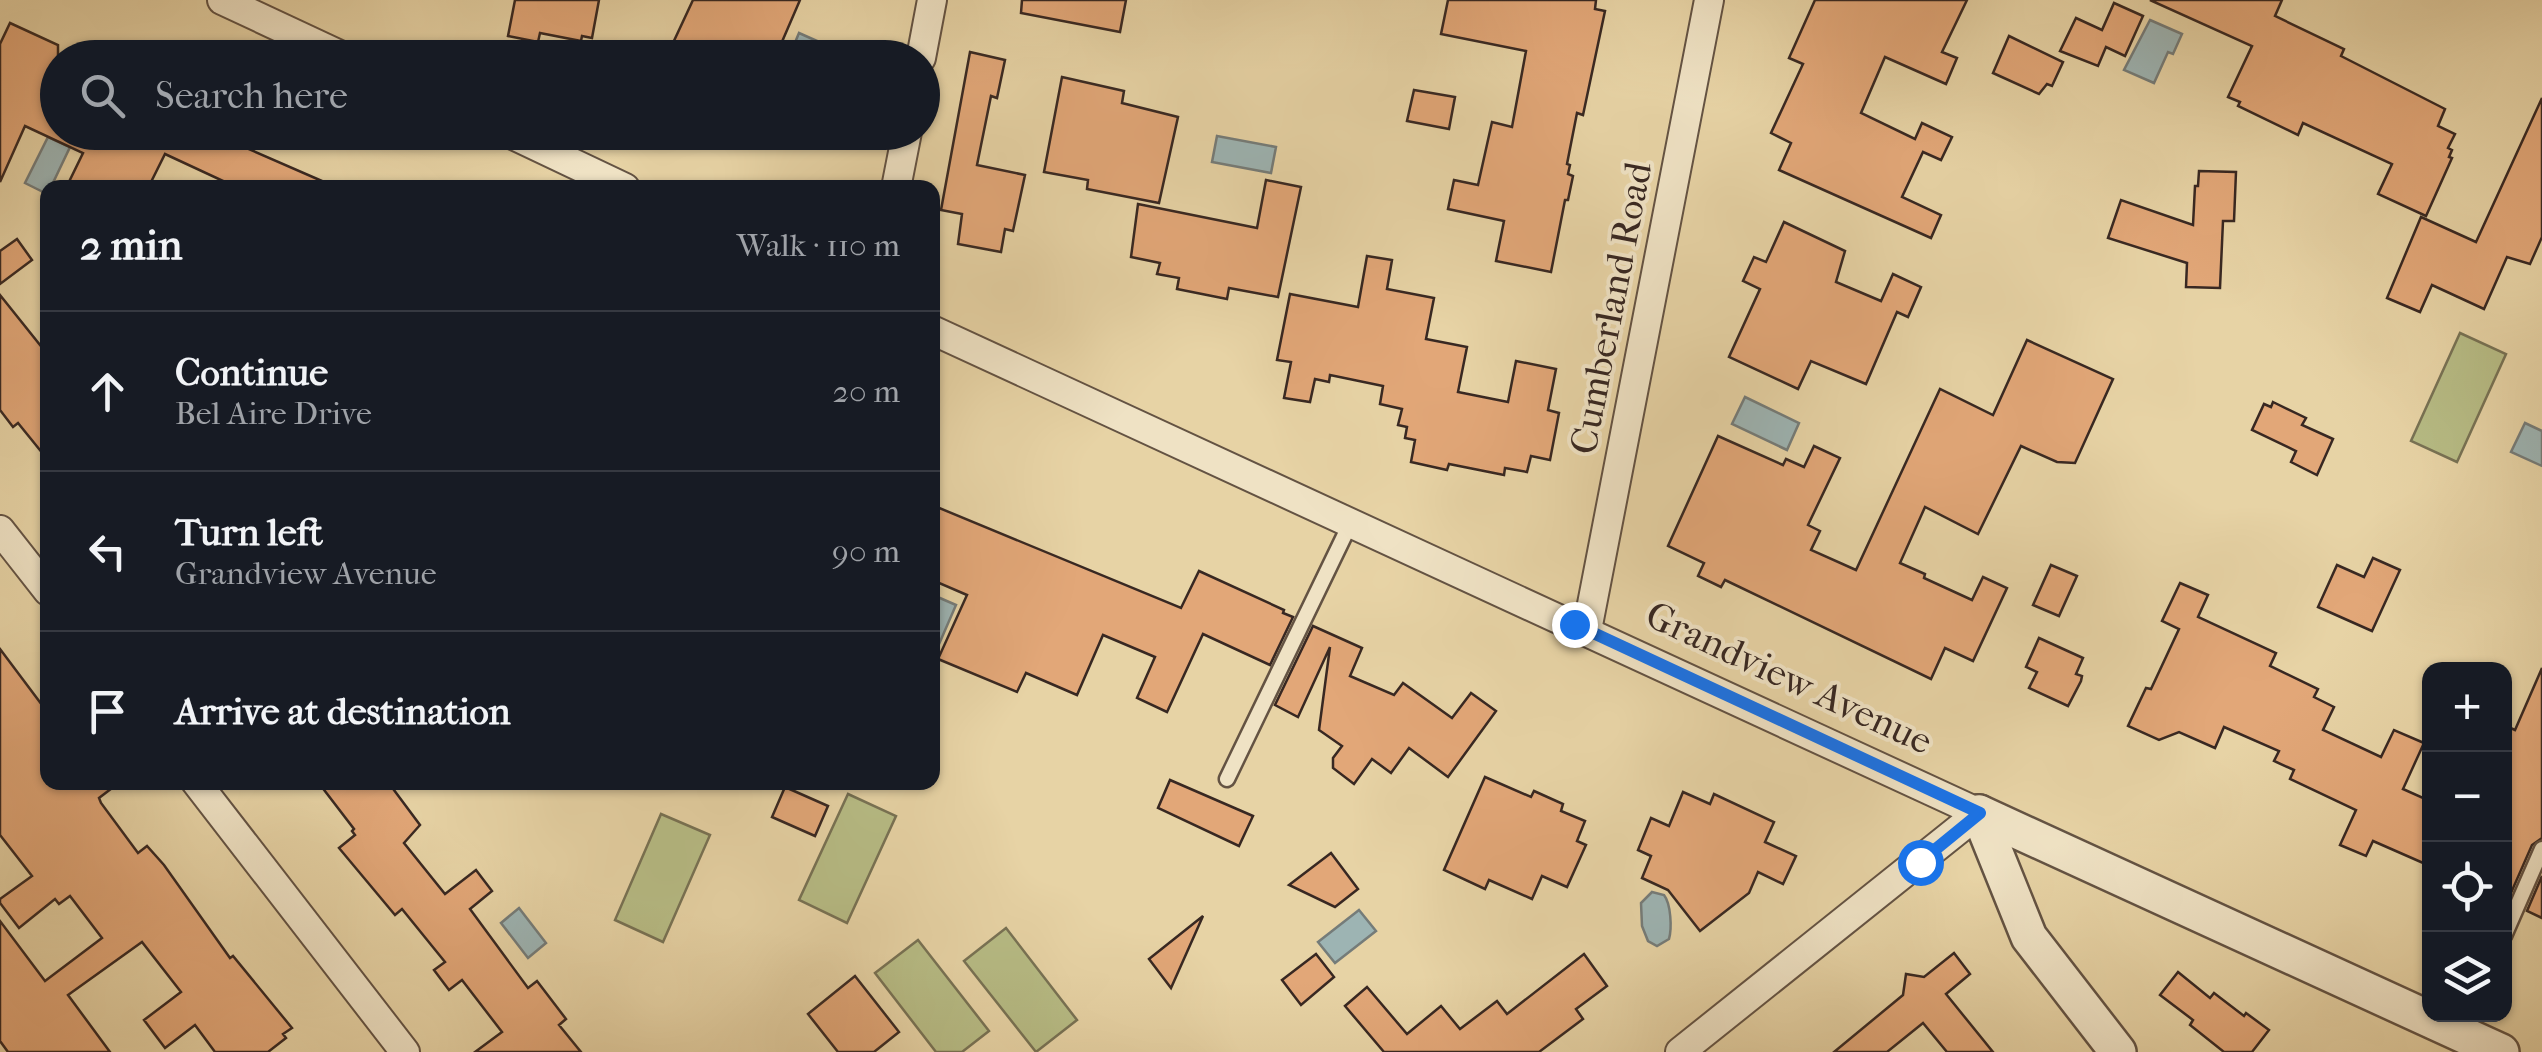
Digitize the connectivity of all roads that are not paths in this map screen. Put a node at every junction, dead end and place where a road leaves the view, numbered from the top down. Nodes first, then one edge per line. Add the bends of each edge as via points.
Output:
1 (932, 0) edge
2 (1710, 0) edge
3 (230, 2) edge
4 (309, 40) edge
5 (924, 40) edge
6 (545, 150) edge
7 (903, 150) edge
8 (608, 180) edge
9 (897, 180) edge
10 (940, 334) edge
11 (1351, 522) junction
12 (0, 530) edge
13 (40, 581) edge
14 (1586, 630) junction
15 (1228, 779) dead end
16 (202, 790) edge
17 (1980, 813) junction
18 (2542, 849) edge
19 (2506, 932) edge
20 (2465, 1024) edge
21 (406, 1052) edge
22 (1680, 1052) edge
23 (2118, 1052) edge
24 (2501, 1052) edge

1 - 5 street
2 - 14 street, Cumberland Road
3 - 4 street
6 - 8 street
7 - 9 street
10 - 11 street, Grandview Avenue
11 - 14 street, Grandview Avenue
11 - 15 lane
12 - 13 street
14 - 17 street, Grandview Avenue
16 - 21 street
17 - 20 street, Grandview Avenue
17 - 22 street
17 - 23 street via 2028,937
18 - 19 lane
20 - 24 street, Grandview Avenue

